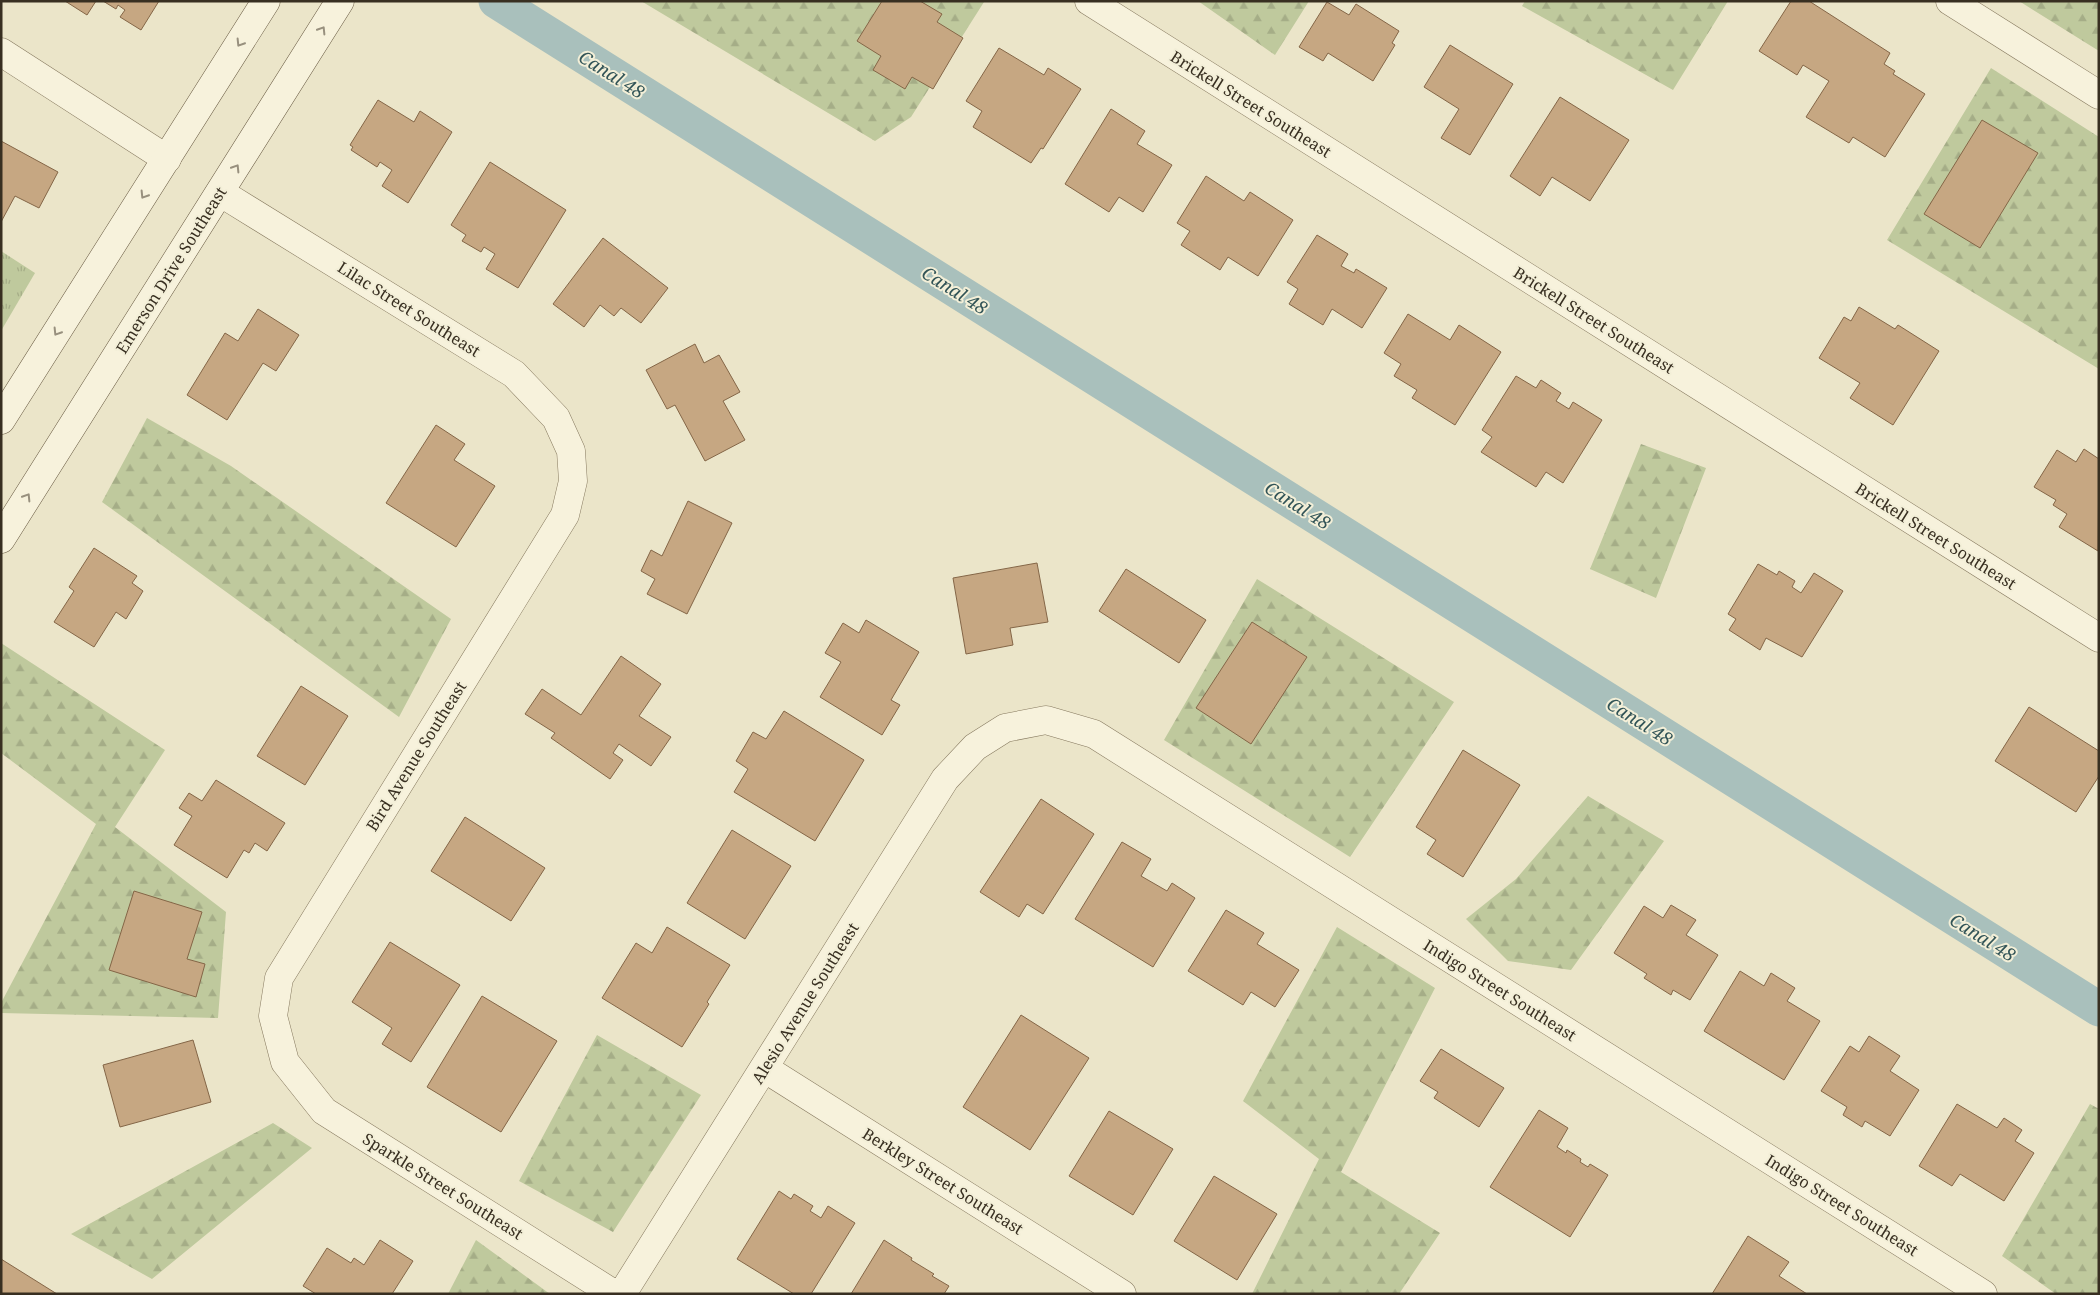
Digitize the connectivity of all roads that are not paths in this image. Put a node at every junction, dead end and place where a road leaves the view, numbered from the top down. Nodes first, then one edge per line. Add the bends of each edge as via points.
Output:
1 (266, 1) edge
2 (340, 1) edge
3 (1089, 1) edge
4 (1950, 1) edge
5 (1, 52) edge
6 (2099, 95) edge
7 (167, 159) junction
8 (221, 193) junction
9 (1, 420) edge
10 (571, 451) joint
11 (1, 539) edge
12 (2099, 638) edge
13 (1005, 728) joint
14 (286, 1062) joint
15 (764, 1068) junction
16 (614, 1294) edge
17 (622, 1294) edge
18 (1122, 1294) edge
19 (1983, 1294) edge

1 -> 7 street
8 -> 2 street, Emerson Drive Southeast
3 - 12 street, Brickell Street Southeast
4 - 6 street
5 - 7 street
7 -> 9 street
8 - 10 street, Lilac Street Southeast via 514,374 556,418
11 -> 8 street, Emerson Drive Southeast
10 - 14 street, Bird Avenue Southeast via 573,481 565,515 279,978 272,1016
13 - 15 street, Alesio Avenue Southeast via 975,747 945,779
13 - 19 street, Indigo Street Southeast via 1046,720 1094,734
14 - 16 street, Sparkle Street Southeast via 324,1111
15 - 17 street, Alesio Avenue Southeast
15 - 18 street, Berkley Street Southeast

